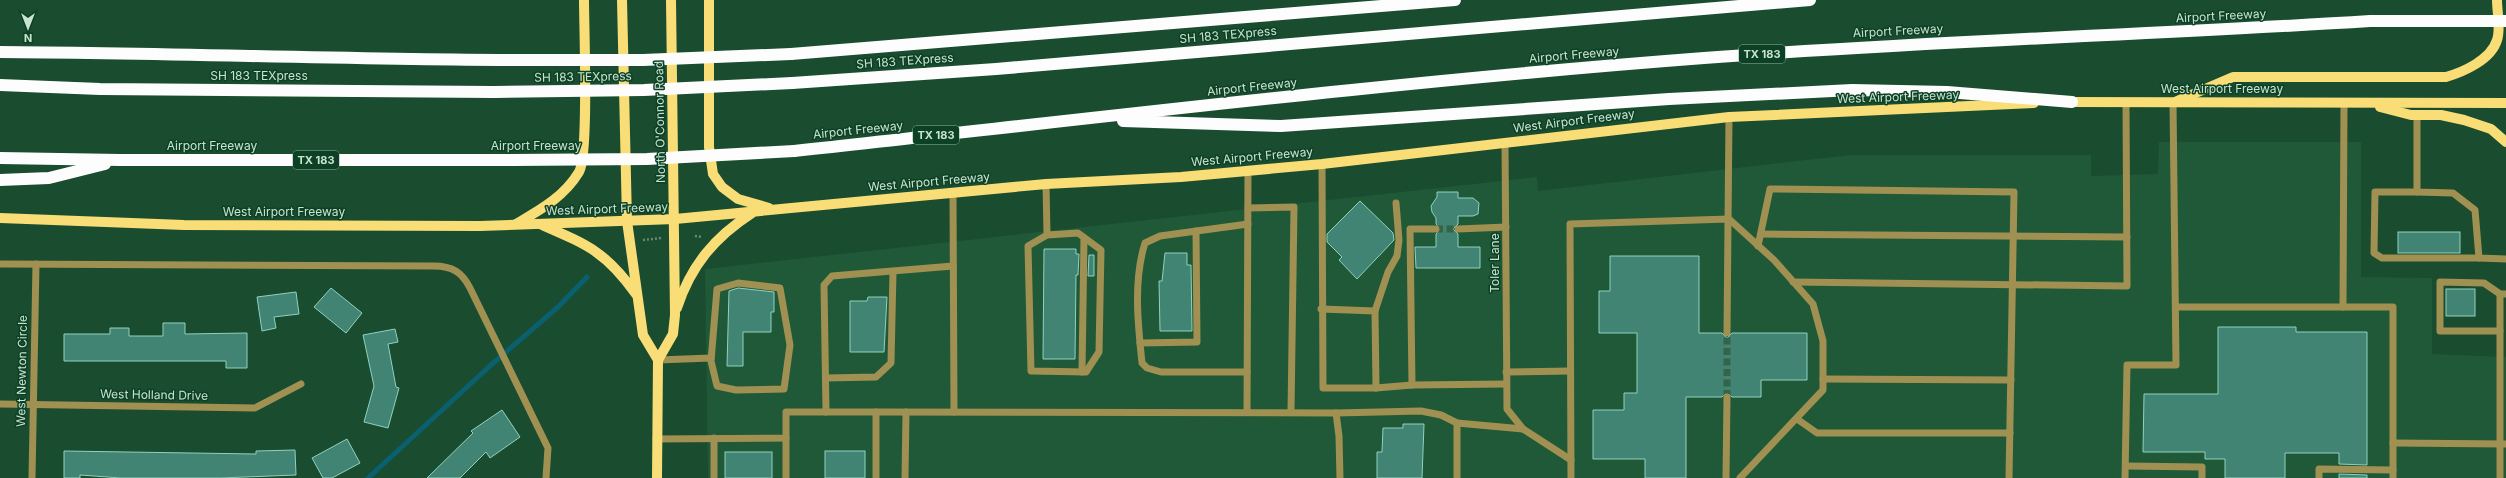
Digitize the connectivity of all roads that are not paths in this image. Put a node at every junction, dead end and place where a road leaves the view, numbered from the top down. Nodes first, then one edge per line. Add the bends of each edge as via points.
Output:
1 (584, 0) edge
2 (622, 0) edge
3 (671, 0) edge
4 (709, 0) edge
5 (1455, 0) edge
6 (1810, 0) edge
7 (2497, 0) edge
8 (2506, 21) edge
9 (0, 52) edge
10 (0, 85) edge
11 (2072, 102) junction
12 (2126, 102) junction
13 (2173, 102) junction
14 (2344, 103) junction
15 (2365, 103) junction
16 (2506, 103) edge
17 (2417, 115) junction
18 (1729, 117) junction
19 (1078, 120) junction
20 (1505, 142) junction
21 (2506, 142) edge
22 (0, 158) edge
23 (120, 160) junction
24 (1322, 164) junction
25 (1248, 170) junction
26 (0, 180) edge
27 (1046, 184) junction
28 (2417, 192) junction
29 (953, 193) junction
30 (1396, 204) dead end
31 (1248, 208) junction
32 (775, 210) junction
33 (754, 212) junction
34 (0, 218) edge
35 (1729, 218) junction
36 (675, 219) junction
37 (627, 221) junction
38 (540, 224) junction
39 (1248, 224) junction
40 (515, 225) junction
41 (1506, 228) junction
42 (1436, 229) tunnel mouth
43 (1458, 229) tunnel mouth
44 (1196, 231) junction
45 (1761, 234) junction
46 (1047, 235) junction
47 (2013, 236) junction
48 (2127, 237) junction
49 (1084, 238) junction
50 (1758, 246) junction
51 (2479, 258) junction
52 (2506, 259) edge
53 (0, 264) edge
54 (36, 264) junction
55 (953, 266) junction
56 (893, 272) junction
57 (1793, 282) junction
58 (2012, 285) junction
59 (2503, 294) edge
60 (637, 295) junction
61 (2176, 307) junction
62 (2343, 307) junction
63 (1321, 309) junction
64 (1375, 311) junction
65 (675, 315) junction
66 (2500, 331) junction
67 (1727, 333) tunnel mouth
68 (1140, 343) junction
69 (711, 358) junction
70 (658, 360) junction
71 (1570, 371) junction
72 (1082, 372) junction
73 (1247, 372) junction
74 (1506, 372) junction
75 (826, 378) junction
76 (1823, 379) junction
77 (2011, 380) junction
78 (301, 384) dead end
79 (1506, 384) junction
80 (1412, 385) junction
81 (1376, 388) junction
82 (1727, 397) tunnel mouth
83 (0, 404) edge
84 (32, 404) junction
85 (826, 412) junction
86 (876, 412) junction
87 (906, 412) junction
88 (954, 412) junction
89 (1247, 412) junction
90 (1291, 412) junction
91 (1336, 413) junction
92 (1797, 419) junction
93 (1457, 424) junction
94 (1523, 429) junction
95 (2010, 433) junction
96 (714, 438) junction
97 (786, 438) junction
98 (656, 439) junction
99 (2394, 443) junction
100 (2503, 444) edge
101 (1571, 460) junction
102 (2126, 466) junction
103 (2394, 470) junction
104 (32, 478) edge
105 (546, 478) edge
106 (657, 478) edge
107 (714, 478) edge
108 (786, 478) edge
109 (876, 478) edge
110 (905, 478) edge
111 (1340, 478) edge
112 (1457, 478) edge
113 (1571, 478) edge
114 (1726, 478) edge
115 (1740, 478) edge
116 (2009, 478) edge
117 (2125, 478) edge
118 (2202, 478) edge
119 (2319, 478) edge
120 (2393, 478) edge
121 (2500, 478) edge

1 - 40 main road via 584,143 580,171 568,189
2 - 37 main road
3 - 36 main road, North O'Connor Road
4 - 32 main road via 709,147 714,174 722,187 738,199
5 - 9 highway, SH 183 TEXpress, bridge via 791,54 643,60 354,59 235,54
6 - 10 highway, SH 183 TEXpress, bridge via 996,69 644,90 494,92 100,89
7 - 13 main road via 2497,41 2484,58 2467,70 2446,77 2233,77
8 - 19 highway, Airport Freeway / TX 183, bridge via 2370,21 1700,58
11 - 12 main road, West Airport Freeway
11 - 18 main road, West Airport Freeway
11 - 19 highway via 1947,92 1852,90 1677,99 1281,126
12 - 13 main road, West Airport Freeway
12 - 48 street
13 - 14 main road, West Airport Freeway
13 - 61 street
14 - 15 main road, West Airport Freeway
14 - 62 street
15 - 16 main road, West Airport Freeway
15 - 17 main road
17 - 21 main road via 2441,115 2464,120 2492,129
17 - 28 street
18 - 20 main road, West Airport Freeway
18 - 35 street
19 - 23 highway, Airport Freeway / TX 183, bridge via 794,151 647,159
20 - 24 main road, West Airport Freeway
20 - 41 street, Toler Lane
22 - 23 highway, Airport Freeway / TX 183
23 - 26 highway via 49,178
24 - 25 main road, West Airport Freeway
24 - 63 street
25 - 27 main road, West Airport Freeway via 1181,177
25 - 31 street
27 - 29 main road, West Airport Freeway
27 - 46 street
28 - 51 street via 2453,193 2475,210
28 - 51 street via 2375,192 2374,253 2382,258
29 - 32 main road, West Airport Freeway
29 - 55 street
30 - 64 street via 1399,240 1397,256 1388,272
31 - 39 street
31 - 90 street via 1294,207
32 - 33 main road, West Airport Freeway
33 - 36 main road, West Airport Freeway
33 - 65 main road via 732,226 695,266 683,290
34 - 40 main road, West Airport Freeway via 184,225
35 - 50 street
35 - 67 street
35 - 71 street via 1570,224
36 - 37 main road, West Airport Freeway
36 - 65 main road, North O'Connor Road
37 - 38 main road, West Airport Freeway
37 - 60 main road
38 - 40 main road, West Airport Freeway
38 - 60 main road via 578,240 604,256 619,270
39 - 44 street
39 - 73 street
41 - 43 street
41 - 74 street, Toler Lane
42 - 80 street via 1410,230
44 - 68 street via 1160,236 1145,243 1141,256 1139,295
44 - 68 street via 1197,342
45 - 47 street
45 - 47 street via 1770,189 2014,192
45 - 50 street
46 - 49 street via 1078,233
46 - 72 street via 1028,246 1031,371
47 - 48 street
47 - 58 street
48 - 58 street via 2127,286
49 - 72 street
49 - 72 street via 1102,250 1099,352 1086,372
50 - 57 street
51 - 52 street
53 - 54 street
54 - 84 street, West Newton Circle
54 - 105 street via 445,266 456,270 465,278 548,448
55 - 56 street
55 - 88 street
56 - 75 street via 891,363 876,377
56 - 75 street via 832,276 824,285
57 - 58 street
57 - 76 street via 1813,304 1823,342
58 - 77 street
59 - 66 street
59 - 66 street via 2484,283 2440,282 2440,331
60 - 70 main road via 643,335
61 - 62 street
61 - 102 street via 2176,365 2127,365
62 - 99 street via 2394,307
63 - 64 street
63 - 81 street via 1323,388
64 - 81 street
65 - 70 main road, North O'Connor Road via 673,334
66 - 100 street
68 - 73 street via 1142,363 1147,368 1161,372
69 - 69 street via 717,289 738,283 780,288 790,345 784,388 736,390 717,386
69 - 70 street
70 - 98 main road, North O'Connor Road
71 - 74 street
71 - 101 street
73 - 89 street
74 - 79 street, Toler Lane
75 - 85 street
76 - 77 street
76 - 92 street via 1823,390
77 - 95 street
78 - 84 street, West Holland Drive via 255,408
79 - 80 street
79 - 94 street, Toler Lane via 1507,409
80 - 81 street
82 - 114 street
83 - 84 street, West Holland Drive
84 - 104 street, West Newton Circle
85 - 86 street
85 - 97 street via 786,412
86 - 87 street
86 - 109 street
87 - 88 street
87 - 110 street
88 - 89 street
89 - 90 street
90 - 91 street
91 - 93 street via 1421,411 1441,414
91 - 111 street
92 - 95 street via 1817,433
92 - 115 street
93 - 94 street
93 - 112 street
94 - 101 street
95 - 116 street
96 - 97 street
96 - 98 street
96 - 107 street
97 - 108 street
98 - 106 main road, North O'Connor Road
99 - 100 street
99 - 103 street
100 - 121 street
101 - 113 street
102 - 117 street
102 - 118 street via 2202,467
103 - 119 street via 2319,469
103 - 120 street

